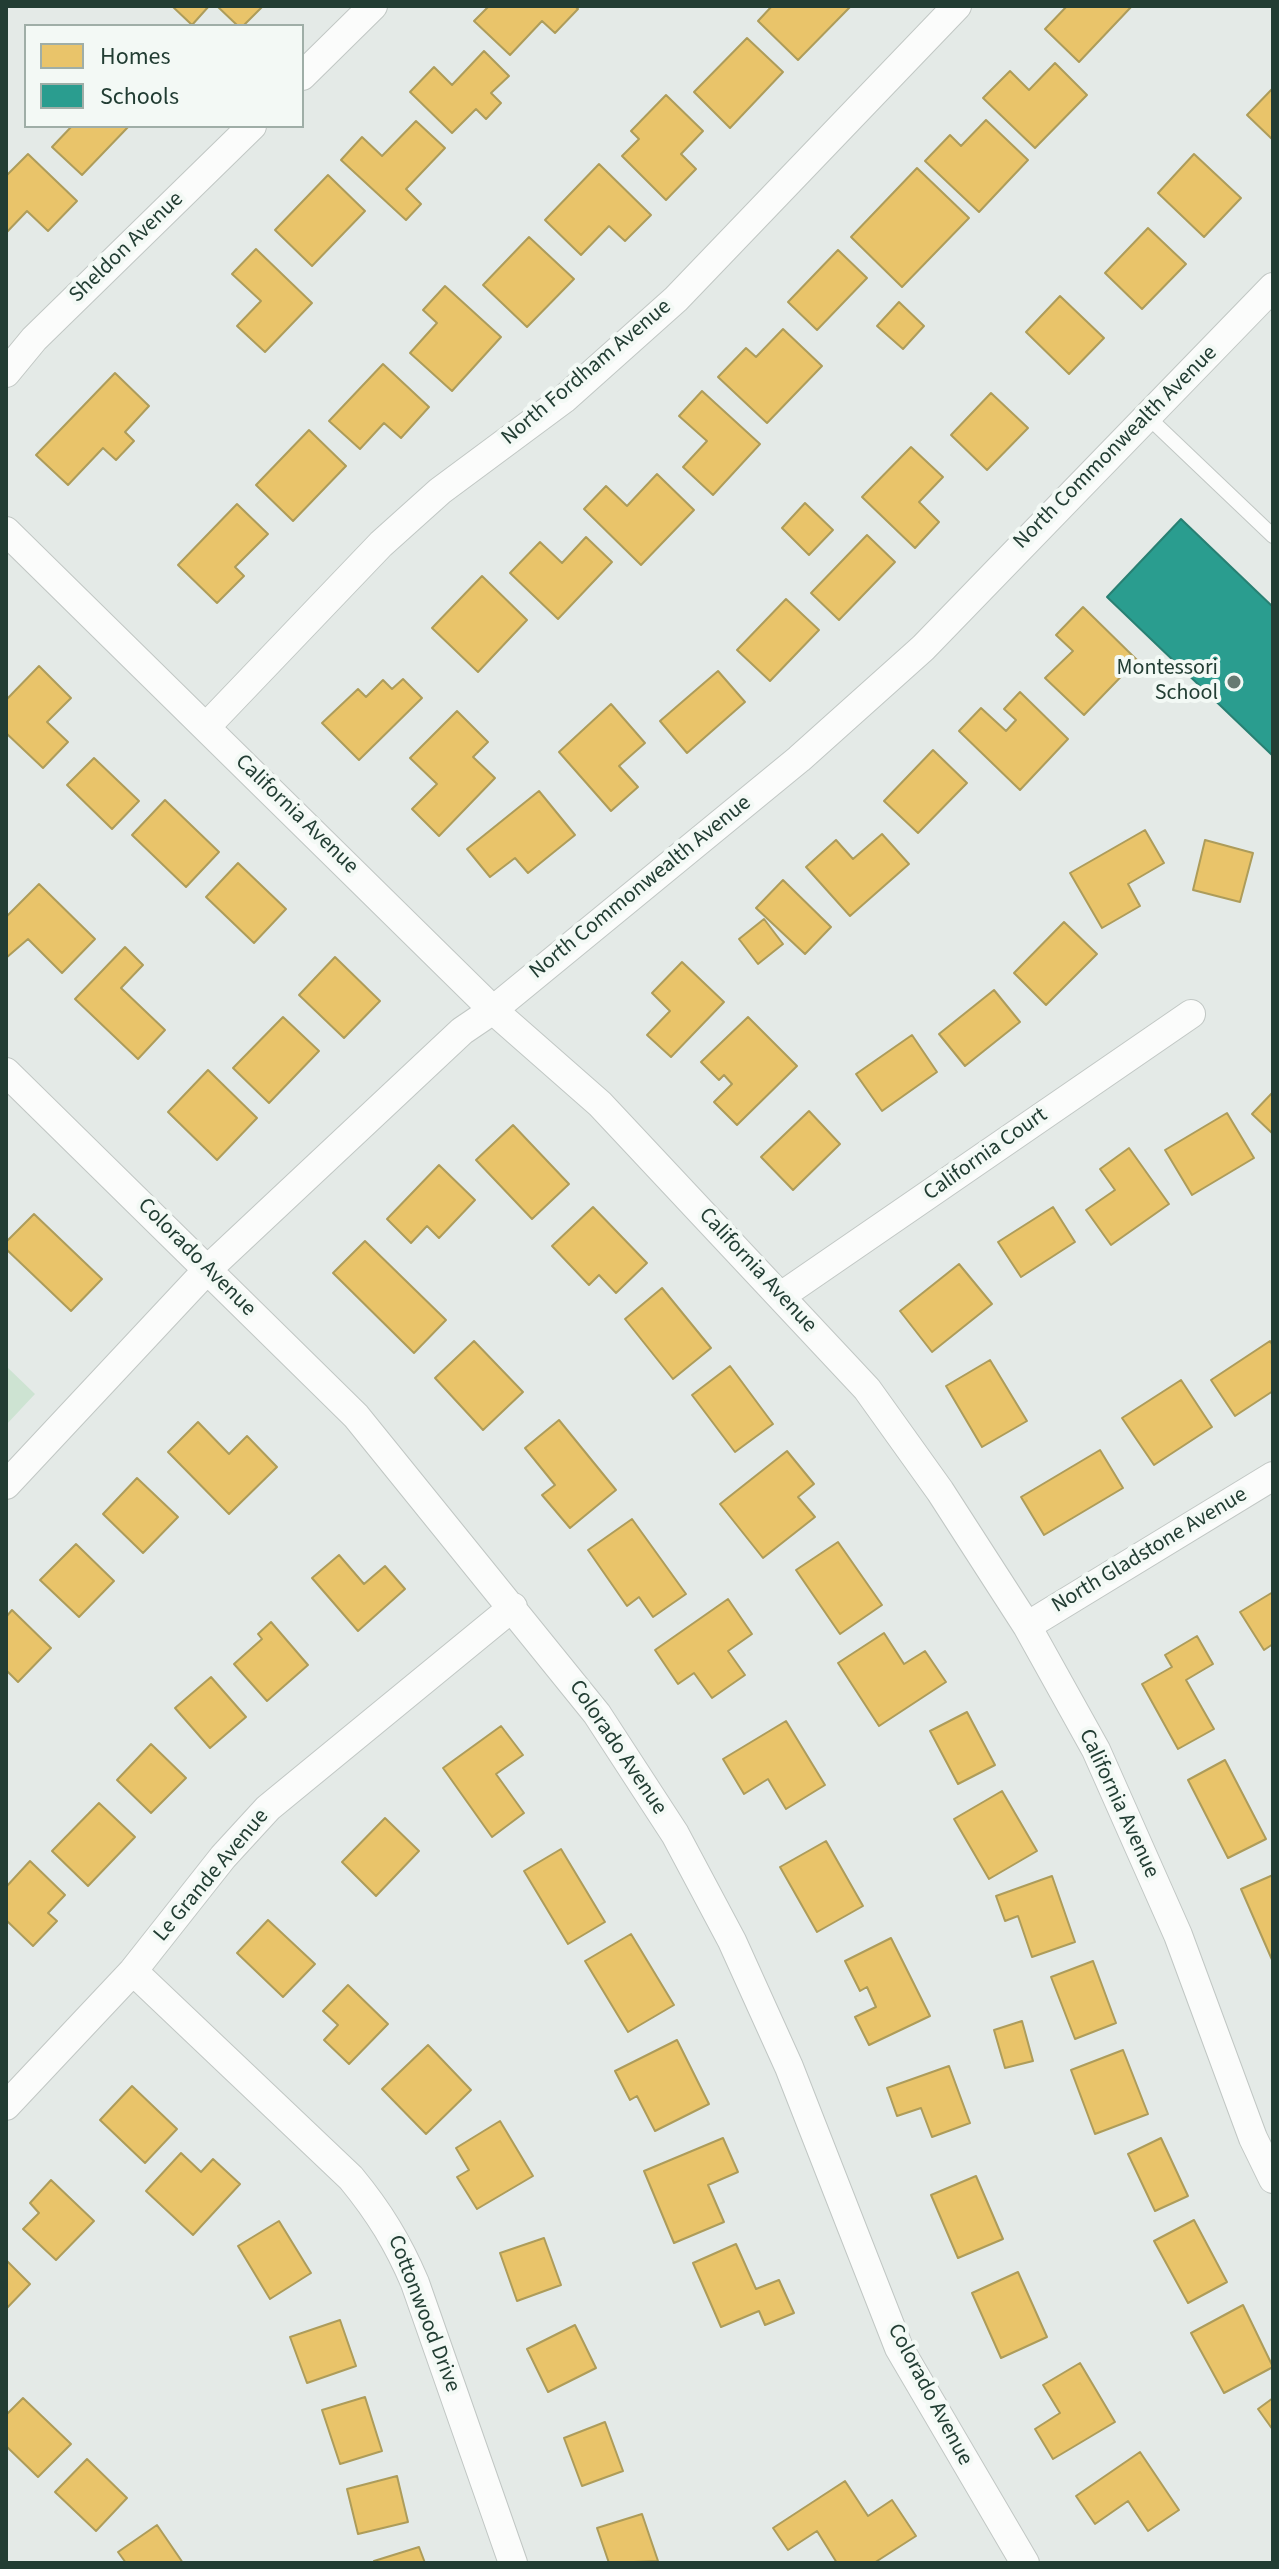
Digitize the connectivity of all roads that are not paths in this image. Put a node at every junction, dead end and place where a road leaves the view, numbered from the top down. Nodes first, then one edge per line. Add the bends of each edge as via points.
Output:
1 (373, 6) edge
2 (957, 6) edge
3 (304, 74) edge
4 (250, 128) edge
5 (1273, 287) edge
6 (6, 373) edge
7 (1148, 417) junction
8 (6, 531) edge
9 (1273, 536) edge
10 (206, 727) junction
11 (493, 1010) junction
12 (1191, 1014) dead end
13 (6, 1072) edge
14 (208, 1269) junction
15 (781, 1296) junction
16 (1273, 1476) edge
17 (6, 1485) edge
18 (513, 1607) junction
19 (1027, 1626) junction
20 (133, 1971) junction
21 (6, 2106) edge
22 (1273, 2179) edge
23 (513, 2563) edge
24 (1025, 2563) edge

1 - 3 street
2 - 10 street, North Fordham Avenue via 676,299 564,399 440,491 381,544
4 - 6 street, Sheldon Avenue via 34,339
5 - 7 street, North Commonwealth Avenue
7 - 9 lane
7 - 11 street, North Commonwealth Avenue via 923,648 799,759
8 - 10 street, California Avenue
10 - 11 street, California Avenue
11 - 14 street, North Commonwealth Avenue via 462,1031
11 - 15 street, California Avenue via 600,1104
12 - 15 street, California Court
13 - 14 street, Colorado Avenue
14 - 17 street, North Commonwealth Avenue
14 - 18 street, Colorado Avenue via 356,1416
15 - 19 street, California Avenue via 867,1389
16 - 19 street, North Gladstone Avenue
18 - 20 street, Le Grande Avenue via 268,1808
18 - 24 street, Colorado Avenue via 597,1714 682,1847 789,2067 899,2348
19 - 22 street, California Avenue via 1102,1764 1178,1935
20 - 21 street, Le Grande Avenue
20 - 23 street, Cottonwood Drive via 351,2178 380,2213 415,2283

